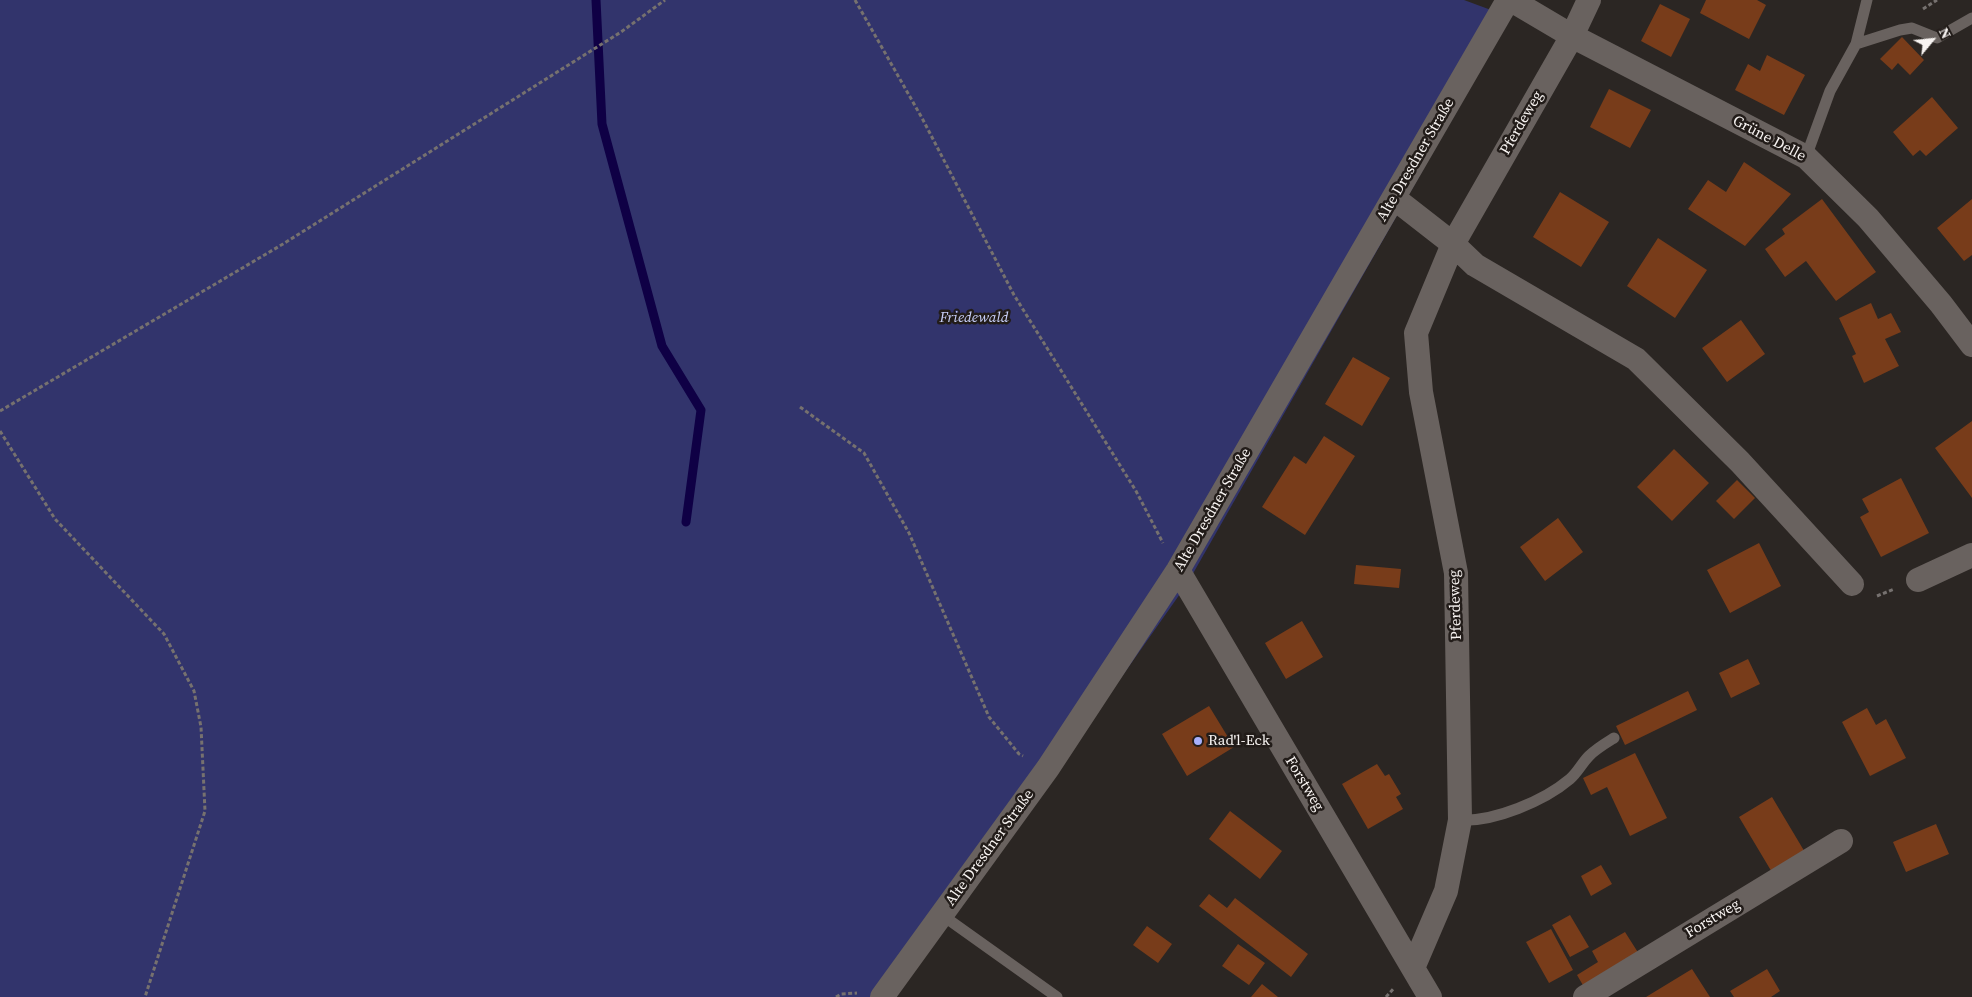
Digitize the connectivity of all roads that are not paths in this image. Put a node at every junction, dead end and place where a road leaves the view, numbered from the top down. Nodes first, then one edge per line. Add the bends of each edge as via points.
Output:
1 (1510, 0) edge
2 (1589, 0) edge
3 (1867, 0) edge
4 (1972, 18) edge
5 (1572, 36) junction
6 (1856, 44) junction
7 (1806, 157) junction
8 (1394, 198) junction
9 (1453, 244) junction
10 (1972, 345) edge
11 (1972, 555) edge
12 (1178, 570) junction
13 (1918, 580) dead end
14 (1852, 584) dead end
15 (1614, 738) dead end
16 (1460, 820) junction
17 (1841, 841) dead end
18 (942, 915) junction
19 (1413, 968) junction
20 (882, 997) edge
21 (1057, 997) edge
22 (1430, 997) edge
23 (1585, 997) edge

1 - 5 street, Grüne Delle
1 - 8 street, Alte Dresdner Straße
2 - 5 street, Pferdeweg
3 - 6 lane
4 - 6 lane via 1937,38 1912,28
5 - 7 street, Grüne Delle
5 - 9 street, Pferdeweg
6 - 7 lane via 1830,91
7 - 10 street, Grüne Delle via 1868,218
8 - 9 street
8 - 12 street, Alte Dresdner Straße
9 - 14 street via 1475,265 1636,359 1740,462
9 - 16 street, Pferdeweg via 1416,333 1421,392 1456,573
11 - 13 street
12 - 18 street, Alte Dresdner Straße via 1048,768
12 - 19 street, Forstweg
15 - 16 lane via 1589,756 1567,782 1546,795 1492,817
16 - 19 street, Pferdeweg via 1446,891
17 - 23 street, Forstweg
18 - 20 street, Alte Dresdner Straße
18 - 21 lane
19 - 22 street, Forstweg

